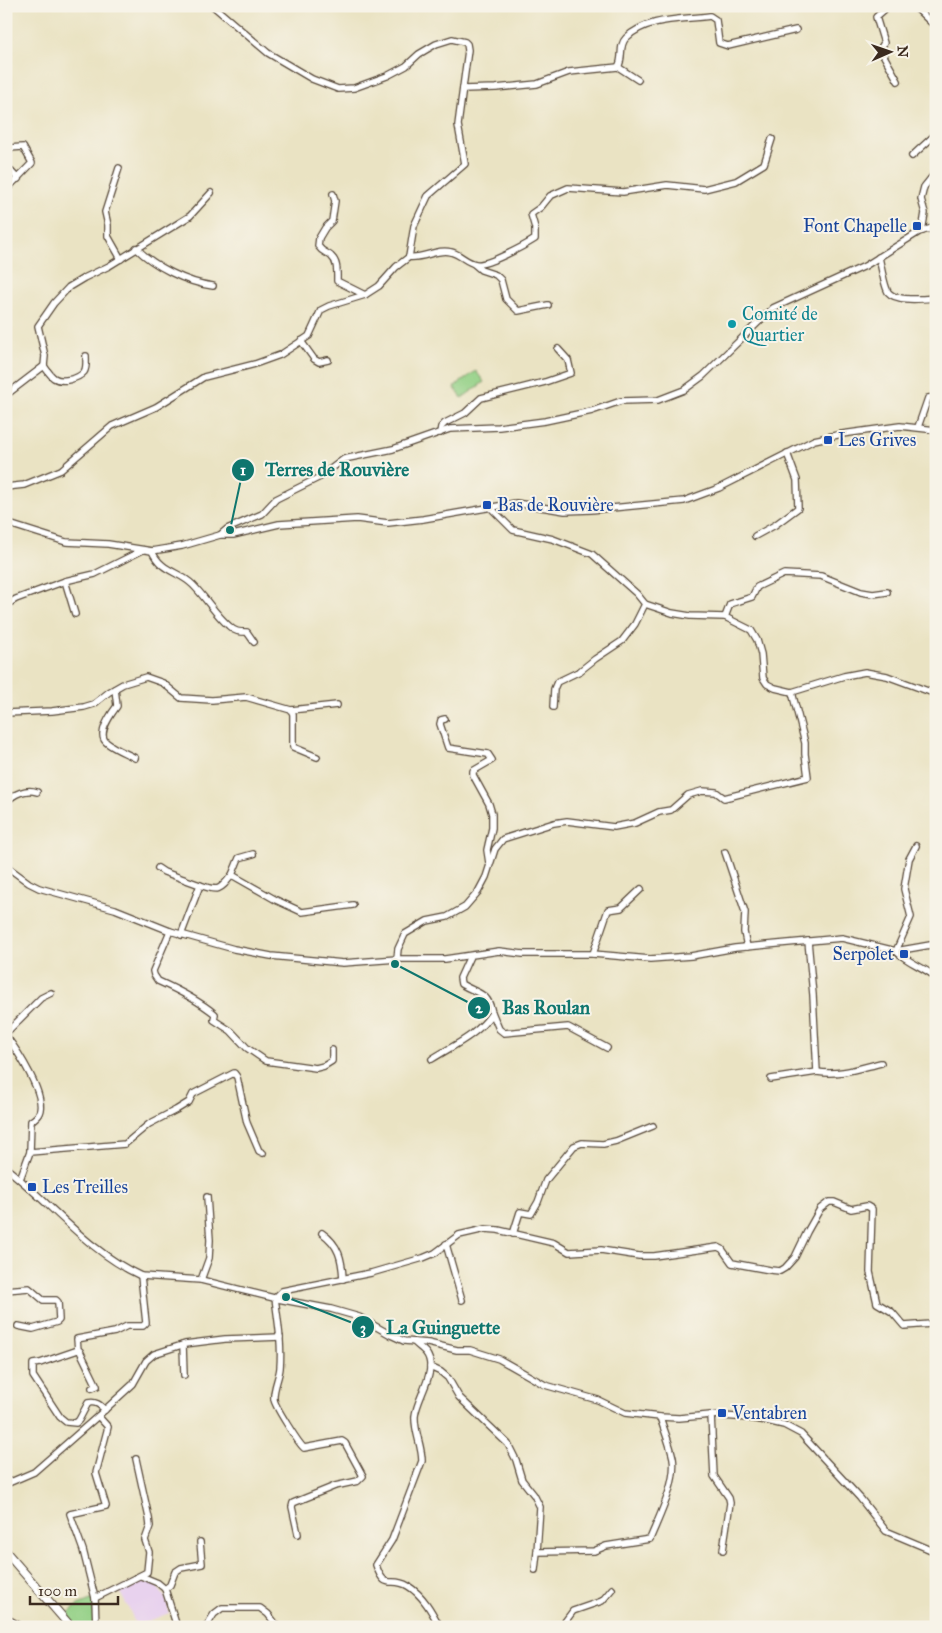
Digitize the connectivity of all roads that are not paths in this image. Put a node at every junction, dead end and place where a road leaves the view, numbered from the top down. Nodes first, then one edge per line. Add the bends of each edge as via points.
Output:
1 (213, 6) edge
2 (881, 6) edge
3 (914, 6) edge
4 (936, 27) edge
5 (796, 30) dead end
6 (618, 67) junction
7 (638, 80) dead end
8 (898, 81) dead end
9 (463, 89) junction
10 (936, 134) edge
11 (772, 139) dead end
12 (912, 156) dead end
13 (6, 157) edge
14 (6, 166) edge
15 (119, 168) dead end
16 (936, 172) edge
17 (18, 179) junction
18 (6, 190) edge
19 (211, 193) dead end
20 (333, 194) dead end
21 (936, 227) edge
22 (922, 231) junction
23 (136, 248) junction
24 (410, 257) junction
25 (879, 257) junction
26 (121, 259) junction
27 (474, 264) junction
28 (213, 286) dead end
29 (365, 295) junction
30 (934, 298) dead end
31 (548, 305) dead end
32 (301, 340) junction
33 (558, 349) dead end
34 (86, 356) dead end
35 (328, 360) dead end
36 (44, 366) junction
37 (6, 395) edge
38 (936, 397) edge
39 (918, 427) junction
40 (936, 430) edge
41 (440, 433) junction
42 (787, 453) junction
43 (6, 487) edge
44 (488, 506) junction
45 (6, 523) edge
46 (220, 535) junction
47 (756, 536) dead end
48 (143, 550) junction
49 (152, 551) junction
50 (65, 581) junction
51 (887, 592) dead end
52 (645, 604) junction
53 (6, 605) edge
54 (75, 614) dead end
55 (725, 617) junction
56 (254, 642) dead end
57 (115, 689) junction
58 (792, 692) junction
59 (936, 694) edge
60 (337, 705) dead end
61 (552, 707) dead end
62 (292, 710) junction
63 (6, 713) edge
64 (445, 719) dead end
65 (316, 757) dead end
66 (135, 758) dead end
67 (37, 792) dead end
68 (6, 802) edge
69 (916, 846) dead end
70 (725, 852) dead end
71 (253, 854) dead end
72 (490, 865) junction
73 (6, 866) edge
74 (158, 868) dead end
75 (232, 875) junction
76 (200, 885) junction
77 (641, 889) dead end
78 (353, 905) dead end
79 (170, 931) junction
80 (181, 935) junction
81 (808, 941) junction
82 (936, 944) edge
83 (747, 946) junction
84 (896, 951) junction
85 (593, 954) junction
86 (470, 956) junction
87 (397, 959) junction
88 (936, 977) edge
89 (936, 981) edge
90 (936, 991) edge
91 (51, 993) dead end
92 (492, 1012) junction
93 (6, 1034) edge
94 (607, 1048) dead end
95 (332, 1050) dead end
96 (432, 1060) dead end
97 (881, 1063) dead end
98 (817, 1072) junction
99 (771, 1079) dead end
100 (653, 1126) dead end
101 (30, 1152) junction
102 (263, 1153) dead end
103 (6, 1168) edge
104 (20, 1179) junction
105 (207, 1197) dead end
106 (322, 1233) dead end
107 (513, 1234) junction
108 (446, 1244) junction
109 (141, 1276) junction
110 (344, 1279) junction
111 (201, 1280) junction
112 (6, 1290) edge
113 (275, 1298) junction
114 (462, 1300) dead end
115 (18, 1326) dead end
116 (936, 1329) edge
117 (280, 1337) junction
118 (414, 1342) junction
119 (183, 1345) junction
120 (78, 1350) junction
121 (430, 1368) junction
122 (184, 1375) dead end
123 (92, 1388) dead end
124 (105, 1410) junction
125 (711, 1415) junction
126 (98, 1416) junction
127 (660, 1417) junction
128 (136, 1459) dead end
129 (6, 1484) edge
130 (298, 1534) dead end
131 (200, 1542) dead end
132 (723, 1550) dead end
133 (6, 1552) edge
134 (537, 1552) junction
135 (936, 1552) edge
136 (534, 1570) dead end
137 (141, 1576) junction
138 (165, 1589) junction
139 (612, 1589) dead end
140 (95, 1598) junction
141 (6, 1617) edge
142 (11, 1627) edge
143 (22, 1627) edge
144 (71, 1627) edge
145 (96, 1627) edge
146 (177, 1627) edge
147 (206, 1627) edge
148 (278, 1627) edge
149 (440, 1627) edge
150 (562, 1627) edge

1 - 9 street via 268,53 312,79 338,89 354,88 387,76 436,44 452,39 465,42 468,50
2 - 8 street via 884,10 876,17 884,43 880,49
3 - 4 street
5 - 6 street via 728,46 719,42 716,20 710,16 662,21 649,24 626,38
6 - 7 street
6 - 9 street via 569,72 537,84
9 - 24 street via 458,125 465,164 428,196 414,226
10 - 12 street
11 - 27 street via 764,164 736,180 704,189 666,185 623,192 568,188 550,196 531,214 535,239 485,264
13 - 17 street via 9,148 23,147 28,154 32,163
14 - 17 street
15 - 26 street via 105,212 108,236
16 - 22 street via 924,187 921,199 925,213
17 - 18 street
19 - 23 street via 190,216
20 - 29 street via 332,221 319,238 318,246 332,257 337,266 337,281
21 - 22 street
22 - 25 street
23 - 26 street
23 - 28 street via 144,256 189,281
24 - 27 street via 451,252
24 - 29 street
25 - 30 street via 888,291 895,297
25 - 41 street via 773,308 704,376 684,390 658,400 621,401 545,421 450,429
26 - 36 street via 69,288 41,320 38,326 46,356
27 - 31 street via 501,280 506,299 518,311
29 - 32 street via 321,310 308,336
32 - 35 street via 314,359 319,362
32 - 43 street via 280,355 204,378 156,407 112,426 61,470 24,485
33 - 41 street via 568,360 571,373 481,398 445,423
34 - 36 street via 84,372 62,381
36 - 37 street
38 - 39 street via 928,398
39 - 40 street
39 - 42 street via 900,426 842,434 814,440
41 - 46 street via 392,449 344,459 320,477 276,499 262,514
42 - 44 street via 718,488 684,501 565,511 516,503
42 - 47 street via 797,480 798,508
44 - 46 street via 388,523 357,519 279,524
44 - 52 street via 513,530 553,539 592,554
45 - 48 street via 66,542
46 - 49 street
48 - 49 street
48 - 50 street via 95,574
49 - 56 street via 164,569 193,584 228,626 237,632 247,632
50 - 53 street
50 - 54 street
51 - 55 street via 862,592 821,576 784,574 757,587 752,597 730,604
52 - 55 street via 690,616
52 - 61 street via 636,624 622,640 580,671 557,682
55 - 58 street via 751,630 757,640 763,678 767,684
57 - 62 street via 146,677 163,683 181,698 246,697
57 - 63 street via 84,707
57 - 66 street via 117,706 107,717 103,736 105,742
58 - 59 street via 865,672 887,676
58 - 72 street via 805,742 808,777 724,798 716,792 702,791 688,795 671,810 628,825 614,827 575,821 554,823 503,839 495,849
60 - 62 street
62 - 65 street via 293,747
64 - 72 street via 440,724 448,748 488,754 492,760 473,771 492,814 487,850
67 - 68 street via 28,790
69 - 84 street via 909,859 904,889 911,917
70 - 83 street via 745,912
71 - 75 street via 239,858
72 - 87 street via 478,892 465,907 405,934
73 - 79 street via 39,888 115,909
74 - 76 street
75 - 76 street via 222,888 215,890
75 - 78 street via 302,912
76 - 80 street
77 - 85 street via 621,908 608,910
79 - 80 street
79 - 95 street via 154,971 155,978 210,1010 215,1014 214,1020 231,1031 247,1048 266,1061 316,1068 332,1060
80 - 87 street via 271,956 343,963
81 - 83 street
81 - 84 street via 842,938
81 - 98 street
82 - 84 street
83 - 85 street via 692,956 650,959
84 - 88 street
85 - 86 street via 499,951
86 - 87 street
86 - 92 street via 460,978 461,984 483,994 491,1004
89 - 90 street
91 - 93 street via 41,998
92 - 94 street via 504,1034 568,1027
92 - 96 street via 479,1029
93 - 101 street via 34,1083 41,1104 39,1114 31,1121
97 - 98 street via 841,1073
98 - 99 street
100 - 107 street via 616,1141 574,1146 546,1180 531,1214 520,1212
101 - 102 street via 125,1144 149,1124 189,1102 193,1094 234,1073 246,1123
101 - 104 street
103 - 104 street
104 - 109 street via 93,1245
105 - 111 street via 209,1258
106 - 110 street via 339,1251
107 - 108 street via 498,1230 472,1231
107 - 116 street via 554,1243 569,1252 602,1250 654,1256 718,1247 732,1263 780,1271 795,1258 820,1208 829,1202 851,1209 867,1206 873,1213 870,1272 877,1303 892,1312 904,1326 931,1324
108 - 110 street via 423,1258
108 - 114 street
109 - 111 street
109 - 120 street via 146,1323 78,1339
110 - 113 street via 282,1291
111 - 113 street
112 - 115 street via 29,1288 43,1300 58,1302 57,1322 34,1329
113 - 117 street
113 - 118 street via 359,1317 390,1335
117 - 119 street
117 - 130 street via 280,1368 274,1398 278,1413 304,1448 346,1443 363,1476 358,1481 293,1503
118 - 121 street via 426,1353
118 - 127 street via 470,1350 499,1359 545,1386 598,1400 625,1413
119 - 122 street
119 - 124 street via 154,1354 146,1361 133,1384
120 - 123 street via 97,1386
120 - 124 street via 33,1364 33,1376 66,1422 76,1423 91,1402
121 - 134 street via 448,1378 459,1397 508,1444 522,1480 540,1507
121 - 149 street via 416,1414 415,1426 422,1461 392,1540 376,1565 380,1577 386,1582 410,1587 430,1607
124 - 126 street
125 - 127 street
125 - 132 street via 714,1476 730,1503
125 - 135 street via 767,1420 792,1428 848,1484 886,1531
126 - 129 street via 34,1472
126 - 140 street via 108,1427 96,1473 106,1506 70,1514 84,1550
127 - 134 street via 674,1471 650,1539 594,1551
128 - 137 street via 150,1526 145,1540 149,1552 148,1568
131 - 138 street via 202,1564 175,1572
133 - 144 main road
134 - 136 street
137 - 138 street
137 - 140 street
138 - 146 street
139 - 150 street via 602,1600 573,1612
140 - 145 street
141 - 142 street
141 - 143 street
147 - 148 street via 222,1608 260,1608

